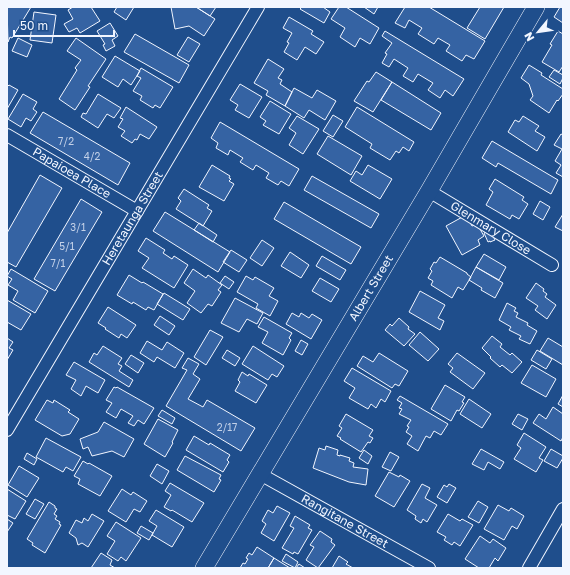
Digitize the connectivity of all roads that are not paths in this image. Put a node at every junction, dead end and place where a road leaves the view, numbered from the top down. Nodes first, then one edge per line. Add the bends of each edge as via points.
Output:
1 (258, 7) edge
2 (536, 7) edge
3 (7, 135) edge
4 (429, 191) junction
5 (137, 211) junction
6 (552, 265) dead end
7 (7, 430) edge
8 (260, 474) junction
9 (563, 509) edge
10 (204, 568) edge
11 (429, 568) edge
12 (529, 568) edge

1 - 5 street, Heretaunga Street
2 - 4 street, Albert Street
3 - 5 street, Papaioea Place
4 - 6 street, Glenmary Close
4 - 8 street, Albert Street
5 - 7 street, Heretaunga Street
8 - 10 street, Albert Street
8 - 11 street, Rangitane Street
9 - 12 street

